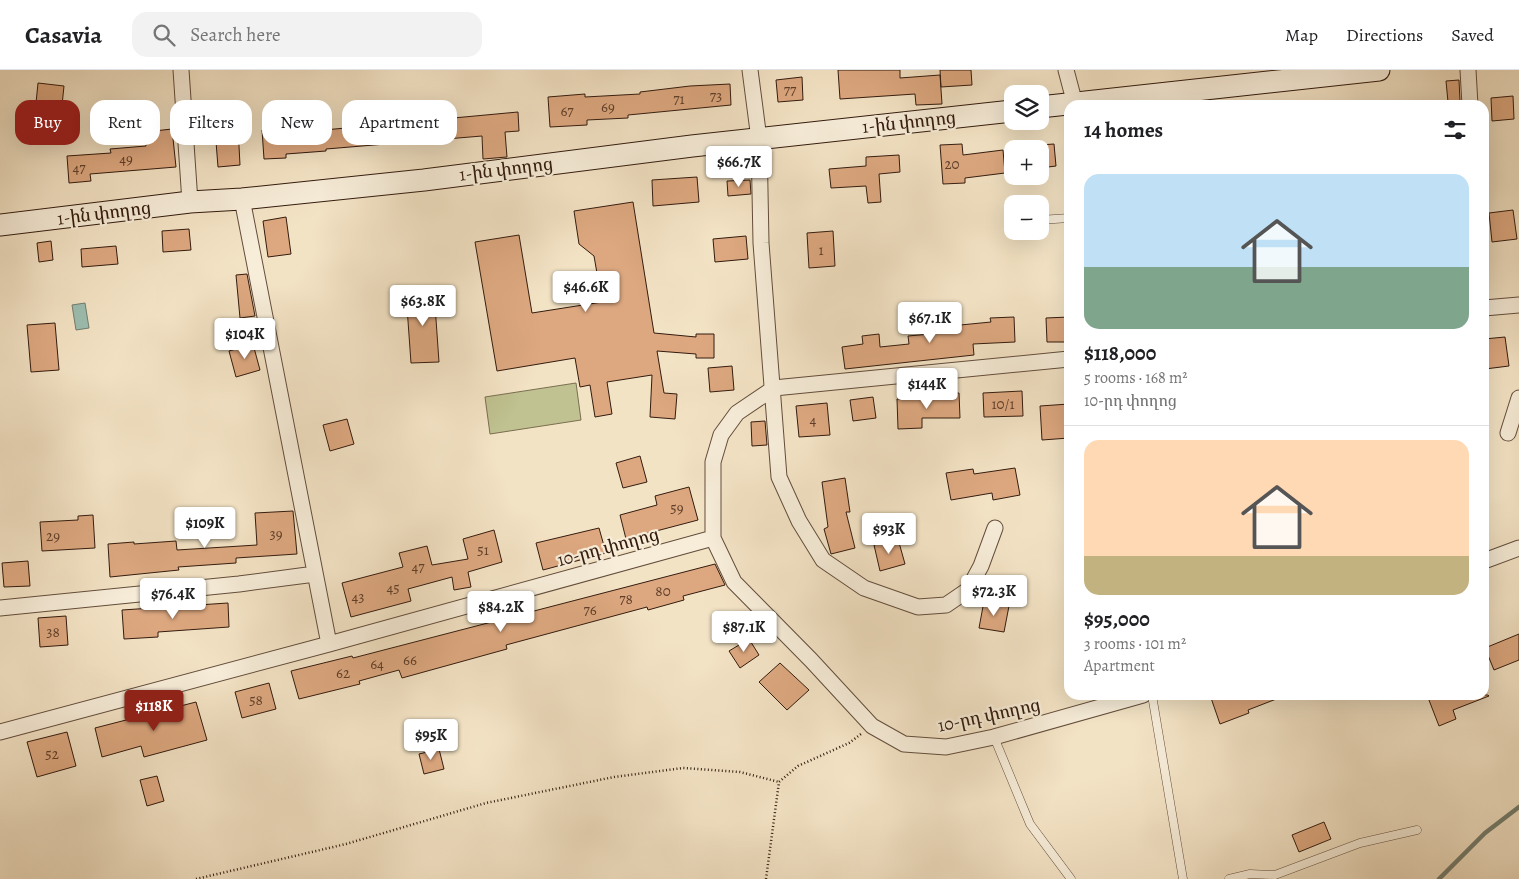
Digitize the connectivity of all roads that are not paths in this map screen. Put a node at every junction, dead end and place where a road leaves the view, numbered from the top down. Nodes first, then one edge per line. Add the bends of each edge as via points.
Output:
1 (181, 70) edge
2 (750, 70) edge
3 (1066, 70) edge
4 (1379, 70) edge
5 (1468, 70) edge
6 (1074, 100) edge
7 (1125, 100) edge
8 (1470, 100) edge
9 (1064, 105) edge
10 (1049, 107) edge
11 (1004, 111) edge
12 (759, 139) junction
13 (242, 199) junction
14 (190, 202) junction
15 (1064, 218) edge
16 (1049, 219) edge
17 (0, 225) edge
18 (1519, 305) edge
19 (1489, 308) edge
20 (1064, 359) edge
21 (774, 388) junction
22 (1519, 398) edge
23 (1508, 433) dead end
24 (995, 528) dead end
25 (713, 538) junction
26 (1519, 548) edge
27 (1489, 560) edge
28 (315, 574) junction
29 (0, 608) edge
30 (329, 644) junction
31 (1125, 700) edge
32 (1153, 700) edge
33 (0, 732) edge
34 (994, 737) junction
35 (1417, 830) dead end
36 (1071, 879) edge
37 (1183, 879) edge
38 (1229, 879) edge

1 - 14 street
2 - 12 street
3 - 6 street
4 - 7 main road
5 - 8 street
9 - 10 main road
11 - 12 main road, 1-ին փողոց
12 - 13 main road, 1-ին փողոց
12 - 21 street via 761,243
13 - 14 main road, 1-ին փողոց
13 - 28 street
14 - 17 main road, 1-ին փողոց
15 - 16 lane
18 - 19 street
20 - 21 street
21 - 24 street via 780,477 799,521 823,560 864,588 918,606 946,605 968,590 982,566
21 - 25 street via 737,413 721,435 713,462
22 - 23 street
25 - 30 street, 10-րդ փողոց
25 - 34 street, 10-րդ փողոց via 734,582 872,726 904,744 946,747
26 - 27 street
28 - 29 street
28 - 30 street
30 - 33 street, 10-րդ փողոց
31 - 34 street, 10-րդ փողոց
32 - 37 lane
34 - 36 lane via 1030,824
35 - 38 lane via 1360,843 1275,875 1250,874

